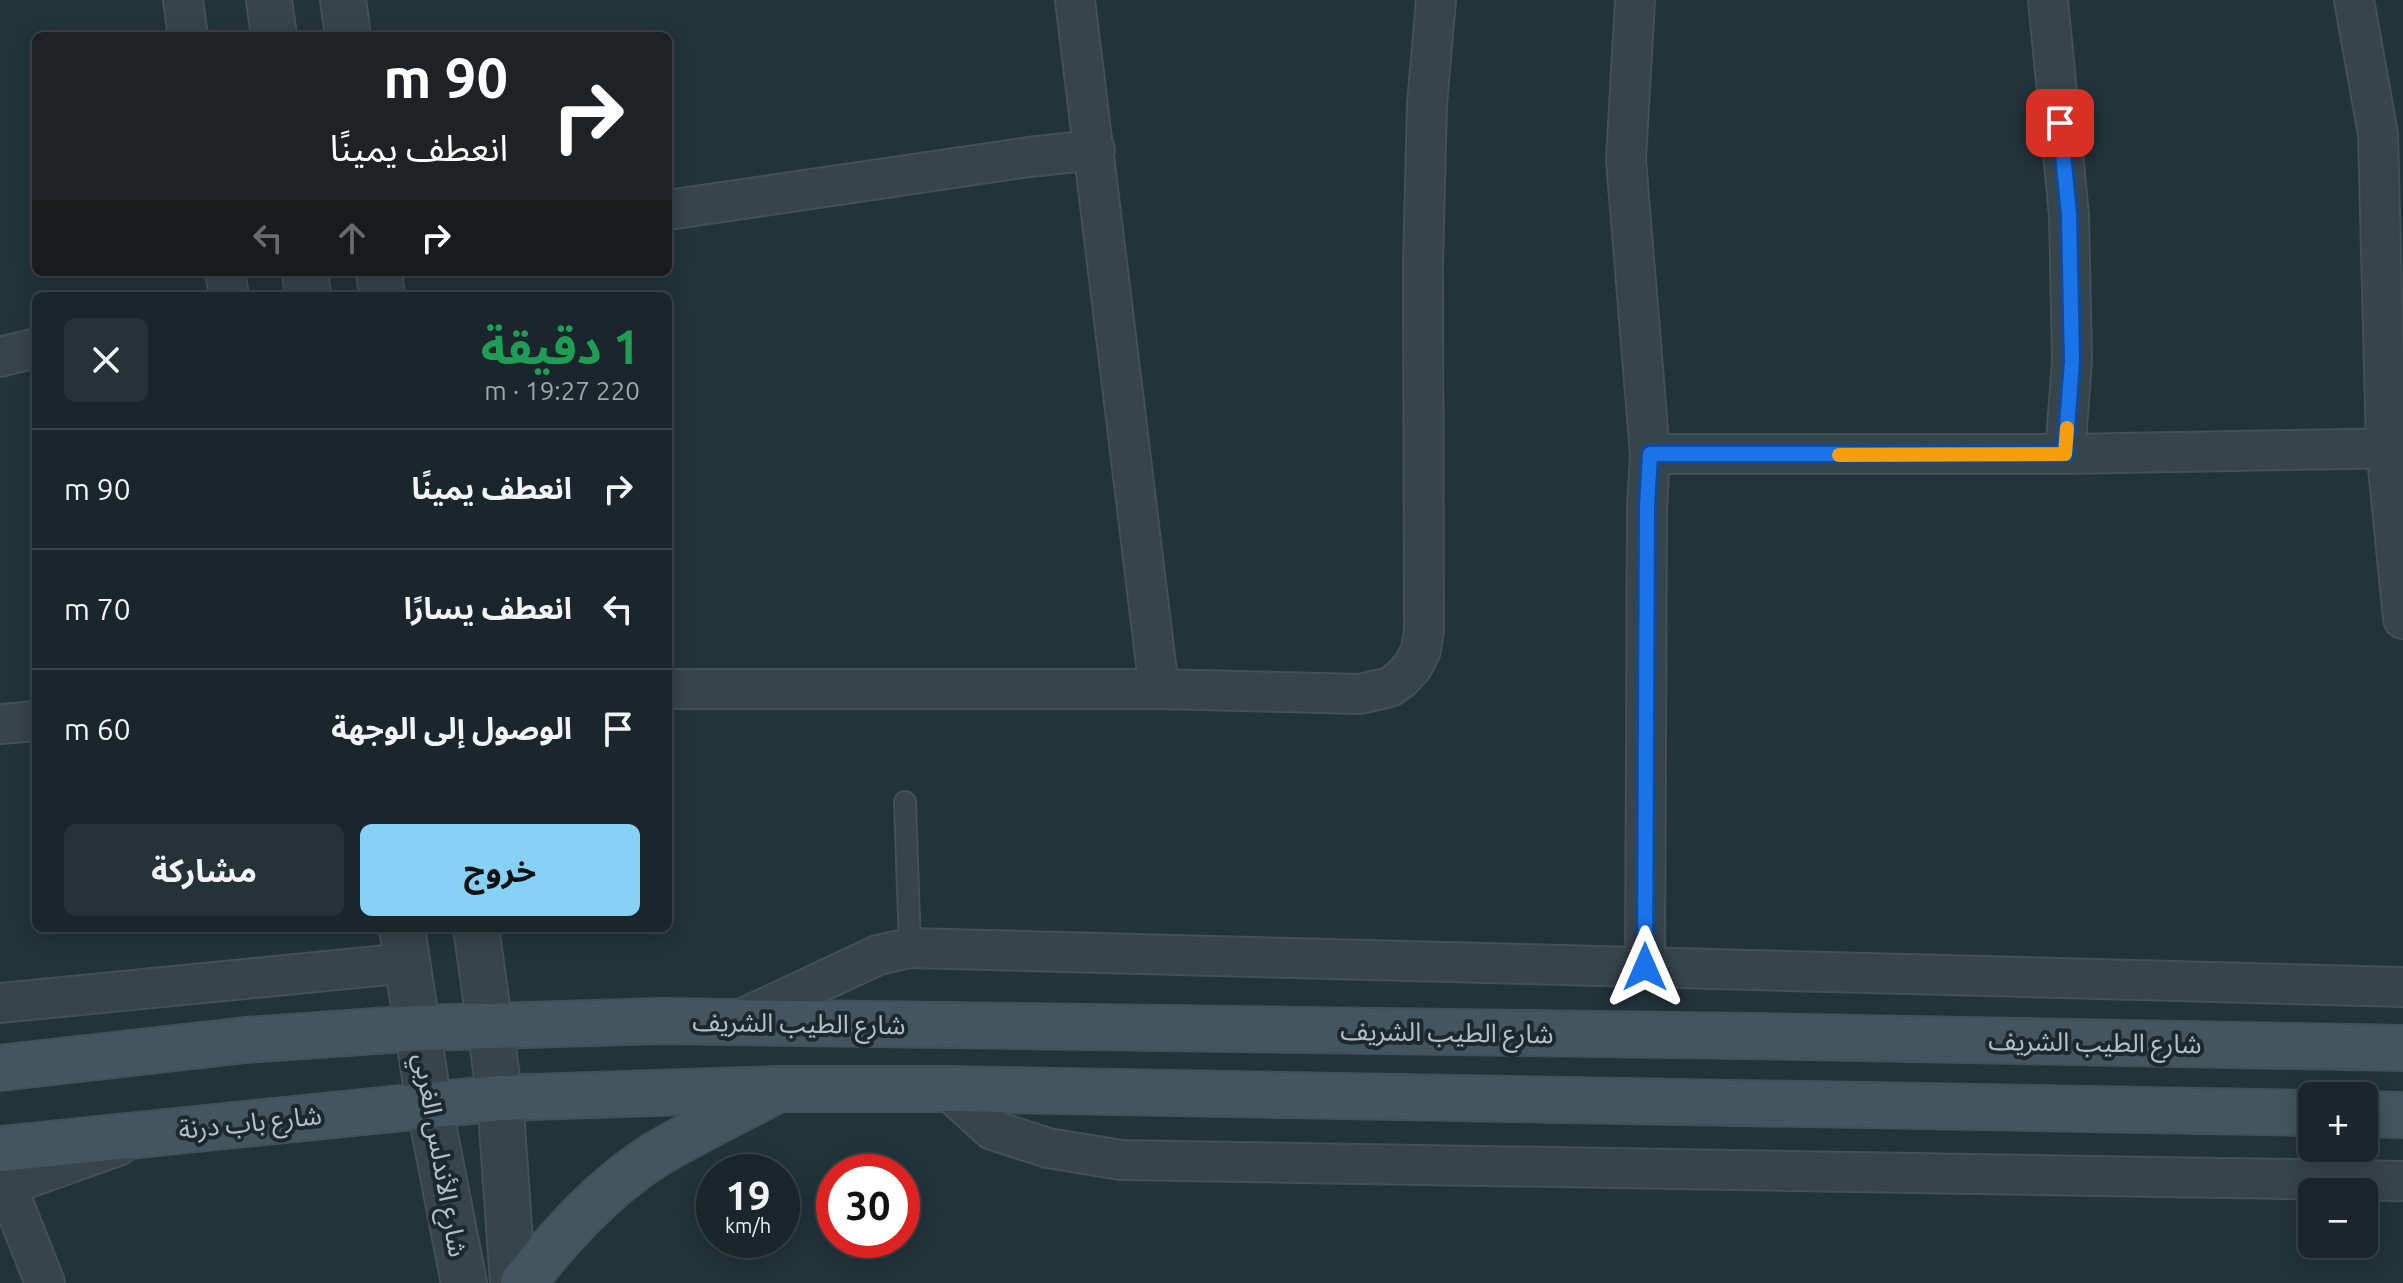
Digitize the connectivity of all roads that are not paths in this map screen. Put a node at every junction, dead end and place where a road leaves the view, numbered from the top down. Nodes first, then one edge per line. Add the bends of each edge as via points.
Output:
1 (183, 0) edge
2 (269, 0) edge
3 (343, 0) edge
4 (1075, 0) edge
5 (1436, 0) edge
6 (1635, 0) edge
7 (2048, 0) edge
8 (2354, 0) edge
9 (187, 32) edge
10 (273, 32) edge
11 (347, 32) edge
12 (1095, 150) junction
13 (672, 209) edge
14 (32, 349) edge
15 (0, 357) edge
16 (2395, 447) edge
17 (1650, 454) junction
18 (2065, 454) junction
19 (2403, 619) edge
20 (672, 689) edge
21 (1159, 689) junction
22 (32, 721) edge
23 (0, 724) edge
24 (905, 802) dead end
25 (477, 932) edge
26 (405, 945) edge
27 (910, 948) junction
28 (1645, 967) junction
29 (2403, 987) edge
30 (0, 1003) edge
31 (735, 1022) junction
32 (491, 1025) junction
33 (419, 1028) junction
34 (2403, 1048) edge
35 (0, 1068) edge
36 (779, 1089) junction
37 (947, 1089) junction
38 (500, 1098) junction
39 (429, 1104) junction
40 (2298, 1113) edge
41 (2378, 1114) edge
42 (2403, 1115) edge
43 (2, 1175) edge
44 (2403, 1181) edge
45 (45, 1283) edge
46 (464, 1283) edge
47 (513, 1283) edge
48 (523, 1283) edge

1 - 9 street
2 - 10 street
3 - 11 street
4 - 12 street
5 - 21 street via 1423,263 1421,650 1401,679 1368,693
6 - 17 street via 1626,160
7 - 18 street via 2069,215 2072,361
8 - 16 street via 2378,134
12 - 13 street
12 - 21 street
14 - 15 street
16 - 18 street
16 - 19 street
17 - 18 street
17 - 28 street
20 - 21 street
22 - 23 street
24 - 27 lane
25 - 32 street, شارع الأندلس الغربي
26 - 30 street
26 - 33 street, شارع الأندلس الغربي
27 - 28 street
27 - 31 street via 878,955
28 - 29 street
31 - 32 main road, شارع الطيب الشريف
31 - 34 main road, شارع الطيب الشريف
32 - 33 main road
32 - 38 street, شارع الأندلس الغربي
33 - 35 main road via 246,1040
33 - 39 street, شارع الأندلس الغربي
36 - 37 main road
36 - 38 main road
36 - 48 main road via 653,1157 601,1197
37 - 40 main road
37 - 44 street via 992,1130 1048,1148 1121,1160
38 - 39 main road, شارع باب درنة
38 - 47 street, شارع الأندلس الغربي
39 - 43 main road, شارع باب درنة via 157,1132
39 - 46 street, شارع الأندلس الغربي
41 - 42 main road
43 - 45 street

